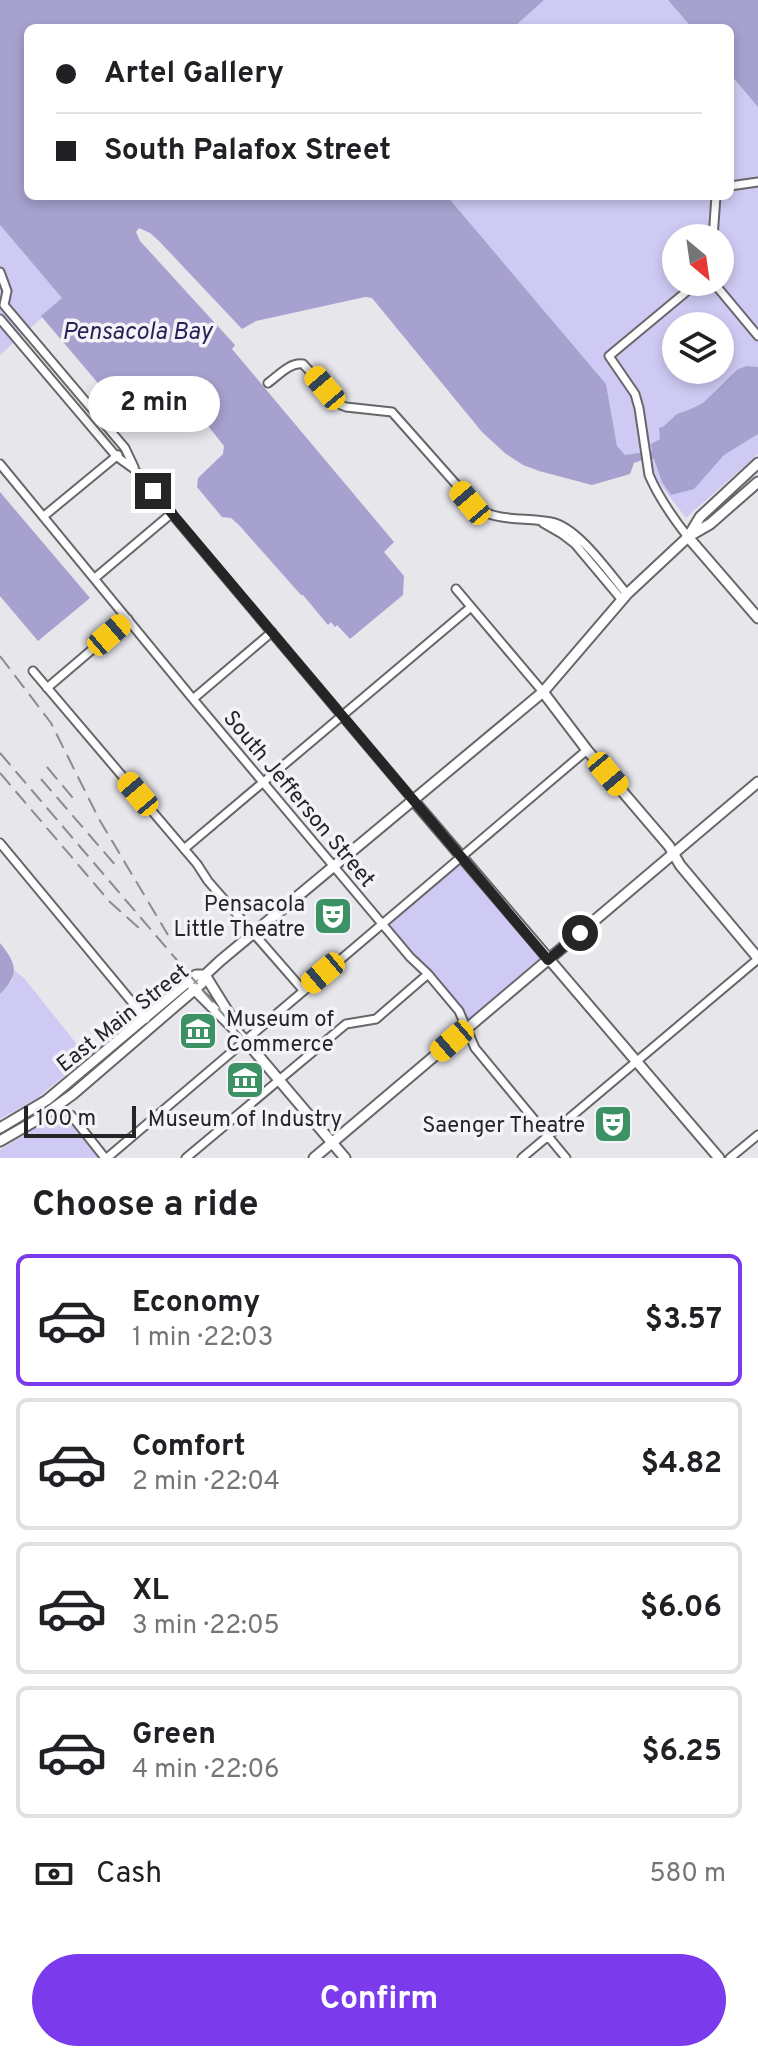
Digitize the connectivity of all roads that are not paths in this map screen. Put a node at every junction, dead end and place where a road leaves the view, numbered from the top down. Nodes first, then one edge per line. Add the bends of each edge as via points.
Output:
1 (758, 182) edge
2 (734, 185) edge
3 (716, 200) edge
4 (714, 224) edge
5 (0, 272) edge
6 (681, 296) edge
7 (725, 296) edge
8 (12, 314) junction
9 (1, 322) edge
10 (758, 336) edge
11 (268, 383) dead end
12 (125, 448) junction
13 (116, 456) junction
14 (758, 463) edge
15 (0, 464) edge
16 (134, 469) junction
17 (758, 482) edge
18 (172, 513) junction
19 (44, 516) junction
20 (688, 537) junction
21 (95, 578) junction
22 (456, 589) dead end
23 (624, 597) junction
24 (471, 607) junction
25 (758, 618) edge
26 (128, 619) junction
27 (272, 632) junction
28 (33, 671) dead end
29 (47, 688) junction
30 (543, 692) junction
31 (193, 699) junction
32 (342, 716) junction
33 (587, 750) junction
34 (263, 782) junction
35 (758, 782) edge
36 (413, 800) junction
37 (0, 843) edge
38 (184, 849) junction
39 (674, 855) junction
40 (462, 857) junction
41 (334, 866) junction
42 (382, 923) junction
43 (254, 932) junction
44 (758, 958) edge
45 (548, 960) junction
46 (428, 974) junction
47 (205, 975) junction
48 (191, 986) junction
49 (303, 990) junction
50 (145, 1018) junction
51 (152, 1027) junction
52 (466, 1029) junction
53 (246, 1041) junction
54 (637, 1062) junction
55 (279, 1079) junction
56 (71, 1115) dead end
57 (0, 1128) edge
58 (758, 1135) edge
59 (548, 1136) junction
60 (0, 1141) edge
61 (332, 1143) junction
62 (106, 1158) edge
63 (186, 1158) edge
64 (314, 1158) edge
65 (345, 1158) edge
66 (522, 1158) edge
67 (566, 1158) edge
68 (719, 1158) edge
69 (730, 1158) edge

1 - 2 street
3 - 4 street
5 - 8 street via 7,291 4,305
6 - 20 street via 609,356 635,394 649,475
7 - 10 street
8 - 9 street
8 - 12 street
9 - 13 street
11 - 23 street via 299,363 341,405 395,414 470,503 495,516 556,523
12 - 13 street
12 - 16 street
13 - 16 street
13 - 19 street
14 - 20 main road via 700,517
15 - 19 street, South Jefferson Street
16 - 18 street
17 - 20 main road
18 - 21 street
18 - 27 street
19 - 21 street, South Jefferson Street
20 - 23 main road, East Main Street
20 - 25 main road
21 - 26 street, South Jefferson Street
22 - 24 street
23 - 30 main road, East Main Street
24 - 30 street
24 - 32 street
26 - 29 street
26 - 31 street, South Jefferson Street
27 - 31 street
27 - 32 street
28 - 29 street
29 - 38 street
30 - 33 main road
30 - 36 main road, East Main Street
31 - 34 street, South Jefferson Street
32 - 34 street
32 - 36 street
33 - 39 main road
33 - 40 street
34 - 38 street
34 - 41 street, South Jefferson Street
35 - 39 main road
36 - 40 main road
36 - 41 main road, East Main Street
37 - 50 street
38 - 43 street
39 - 44 main road
39 - 45 main road
40 - 42 street
40 - 45 main road
41 - 42 street, South Jefferson Street
41 - 43 main road, East Main Street
42 - 46 street, South Jefferson Street
42 - 49 street
43 - 47 main road, East Main Street
43 - 49 street
44 - 54 street
45 - 52 main road
45 - 54 main road
46 - 52 street, South Jefferson Street via 459,1011
46 - 55 street via 376,1019 346,1024
47 - 48 main road, East Main Street via 202,983
47 - 53 main road
48 - 50 main road, East Main Street
48 - 51 main road, East Main Street
48 - 53 main road
49 - 53 street
50 - 51 street
50 - 57 main road, East Main Street via 47,1100
51 - 60 main road, East Main Street via 73,1094
52 - 59 street, South Jefferson Street via 475,1048
52 - 61 main road
53 - 55 main road
53 - 62 street
54 - 59 street
54 - 68 main road
55 - 61 main road
55 - 63 street
56 - 62 street
58 - 69 street
59 - 66 street
59 - 67 street, South Jefferson Street
61 - 64 main road
61 - 65 main road

